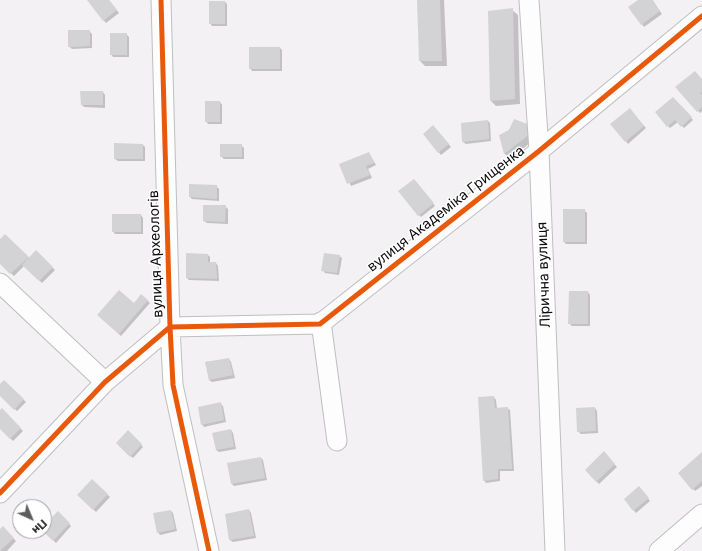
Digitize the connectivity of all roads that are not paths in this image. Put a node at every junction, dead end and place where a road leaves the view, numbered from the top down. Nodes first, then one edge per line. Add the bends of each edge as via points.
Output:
1 (161, 0) edge
2 (529, 0) edge
3 (702, 16) edge
4 (539, 151) junction
5 (0, 283) edge
6 (322, 322) junction
7 (170, 327) junction
8 (105, 382) junction
9 (337, 441) dead end
10 (0, 493) edge
11 (702, 514) edge
12 (209, 551) edge
13 (555, 551) edge
14 (659, 551) edge

1 - 7 street, вулиця Археологів
2 - 4 street, Лірична вулиця
3 - 4 street, вулиця Академіка Грищенка
4 - 6 street, вулиця Академіка Грищенка
4 - 13 street, Лірична вулиця
5 - 8 street
6 - 7 street
6 - 9 street
7 - 8 street
7 - 12 street, вулиця Археологів via 173,385
8 - 10 street
11 - 14 street

